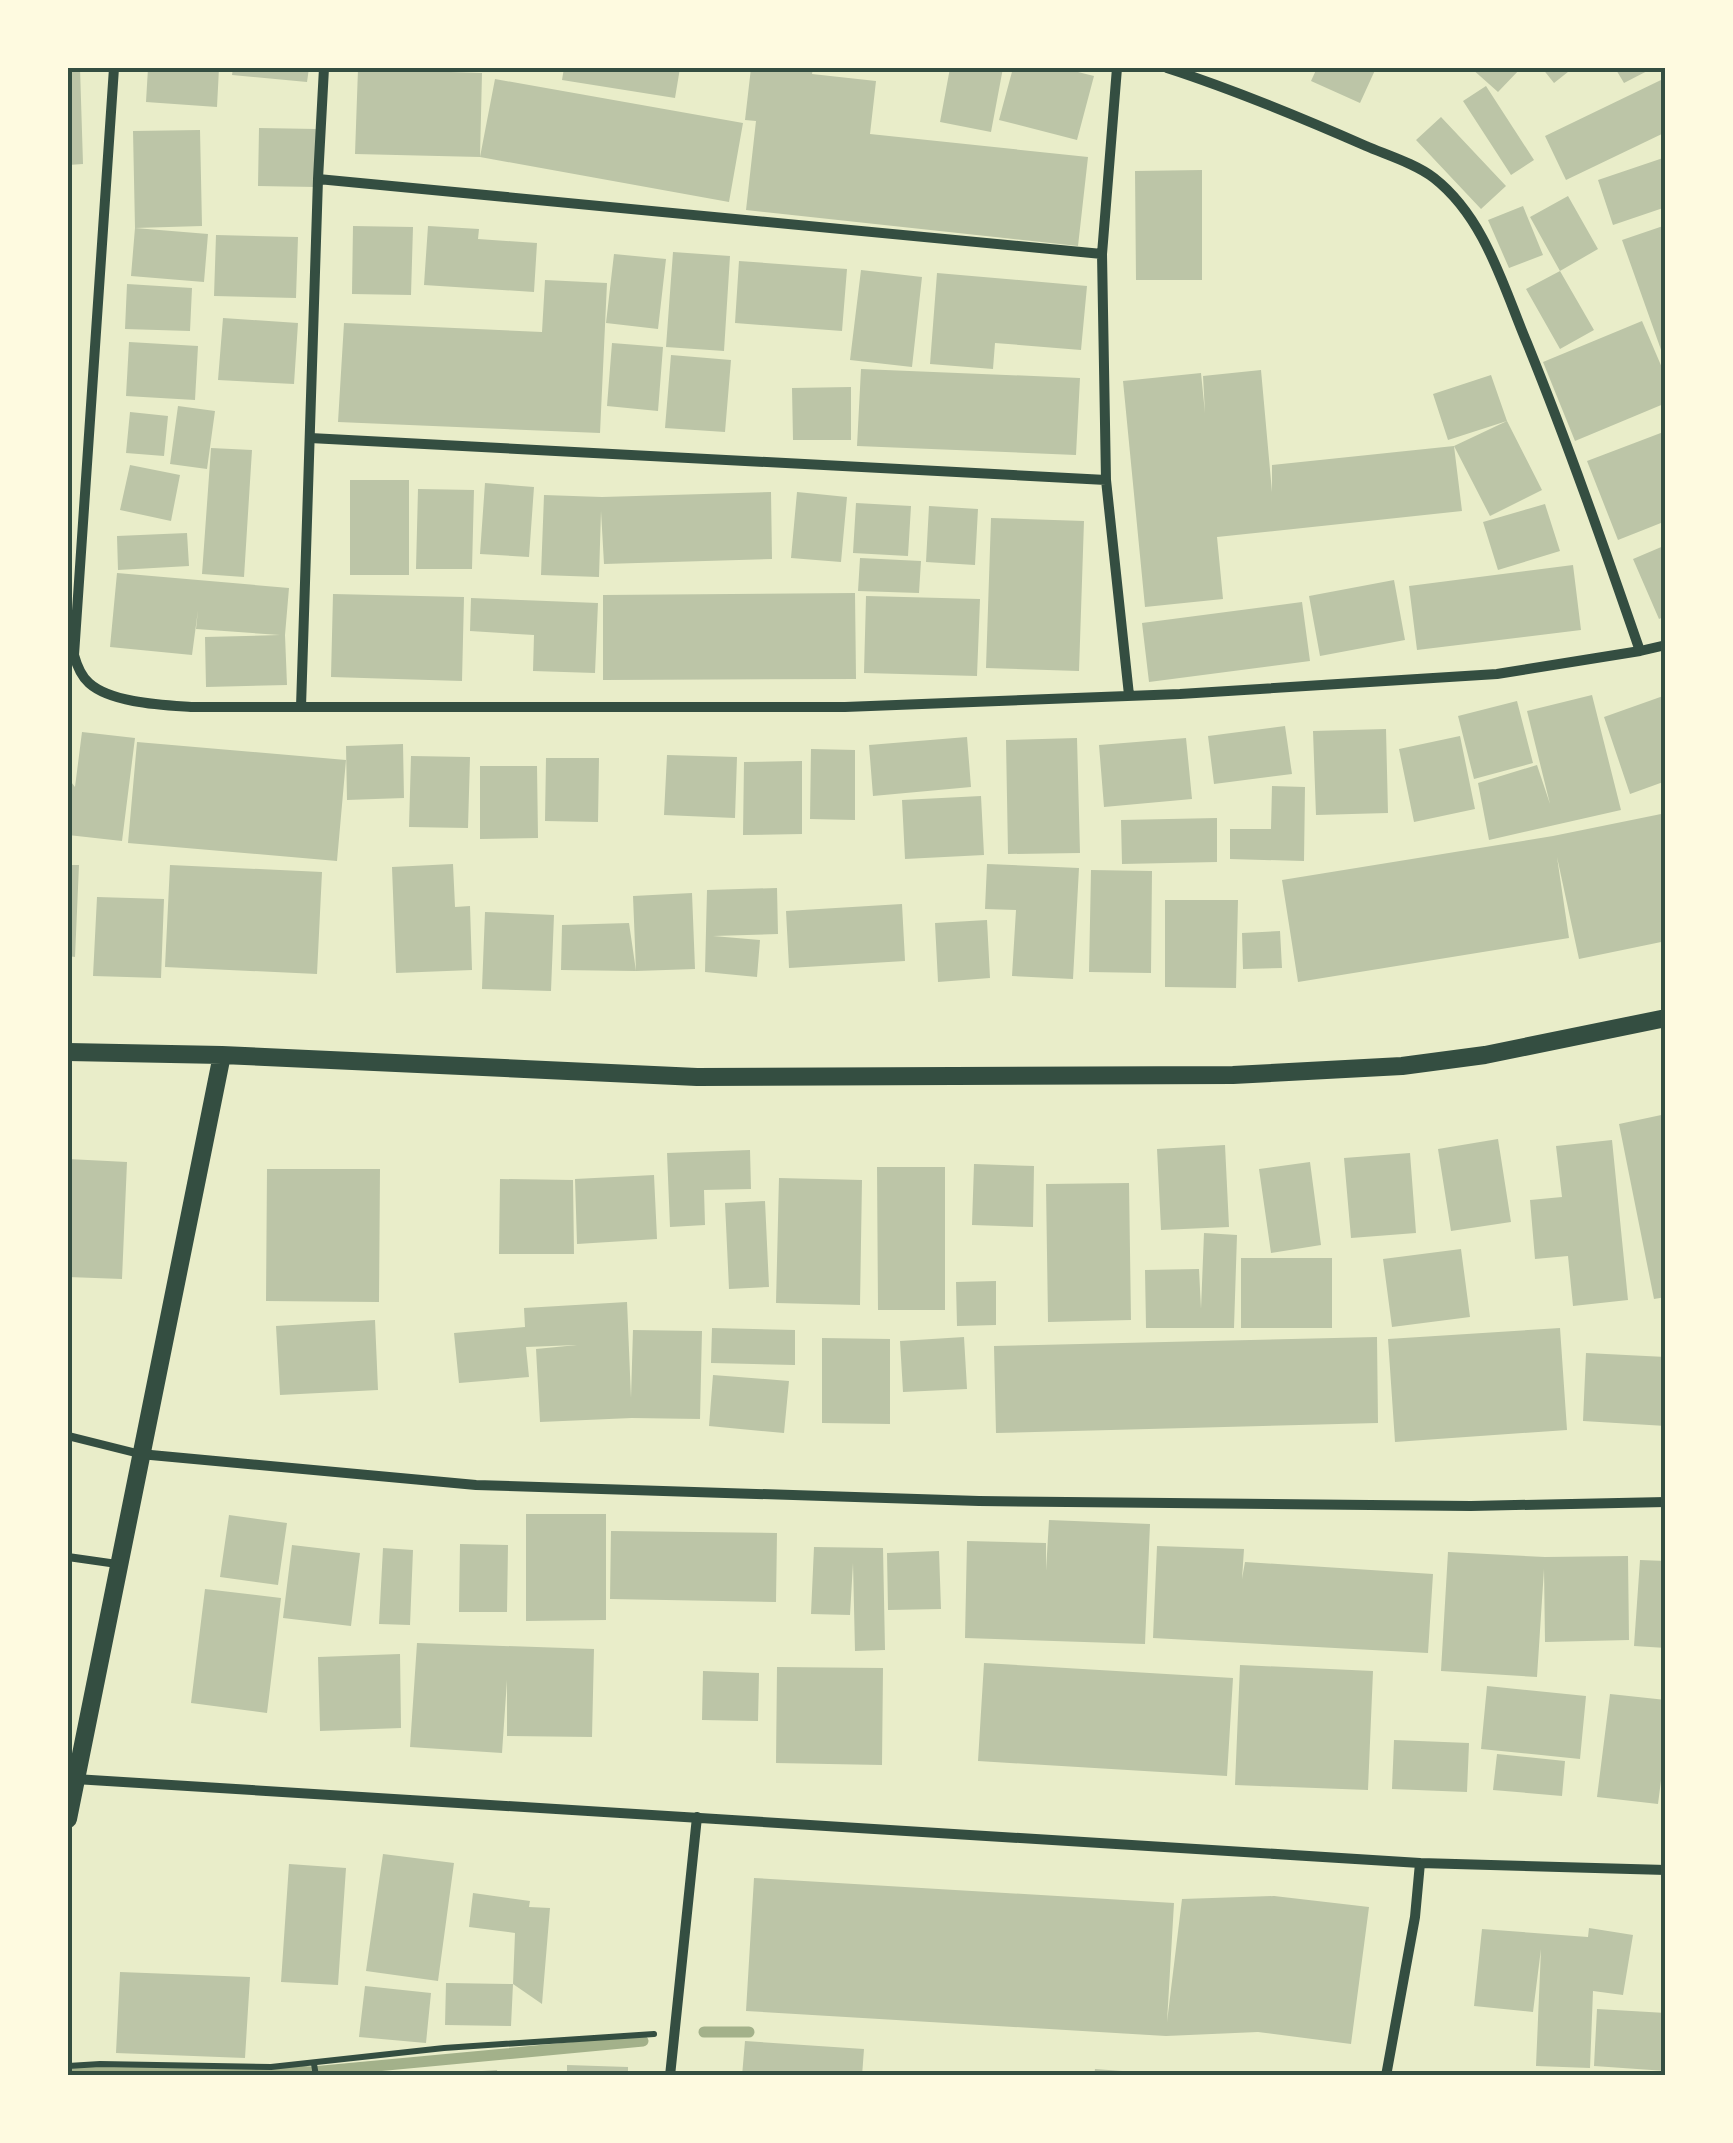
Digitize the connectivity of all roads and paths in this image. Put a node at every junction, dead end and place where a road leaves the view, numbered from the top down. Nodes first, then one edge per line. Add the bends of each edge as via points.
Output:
1 (114, 68) edge
2 (324, 68) edge
3 (1117, 68) edge
4 (1166, 68) edge
5 (318, 179) junction
6 (1102, 254) junction
7 (310, 438) junction
8 (1106, 480) junction
9 (1666, 645) edge
10 (1640, 651) junction
11 (1129, 695) junction
12 (301, 706) junction
13 (1666, 1018) edge
14 (68, 1052) edge
15 (222, 1055) junction
16 (68, 1436) edge
17 (140, 1454) junction
18 (1666, 1502) edge
19 (68, 1557) edge
20 (118, 1564) junction
21 (75, 1779) junction
22 (697, 1818) junction
23 (68, 1819) edge
24 (1420, 1863) junction
25 (1666, 1870) edge
26 (675, 2034) junction
27 (314, 2064) junction
28 (68, 2066) edge
29 (316, 2076) edge
30 (670, 2076) edge
31 (1386, 2076) edge

1 - 12 street via 74,655 88,683 145,704
2 - 5 street
3 - 6 street
4 - 10 street via 1378,151 1432,176 1458,200 1479,230 1542,381
5 - 6 street
5 - 7 street
6 - 8 street
7 - 8 street
7 - 12 street
8 - 11 street
9 - 10 street
10 - 11 street via 1497,674
11 - 12 street via 845,707
13 - 15 street via 1402,1066 1233,1075 697,1077
14 - 15 street
15 - 17 street
16 - 17 lane
17 - 18 street via 476,1485 631,1490 1038,1502
17 - 20 street
19 - 20 lane
20 - 21 street
21 - 22 street
21 - 23 street
22 - 24 street
22 - 26 street
24 - 25 street
24 - 31 street
26 - 27 path via 444,2048
26 - 30 street
27 - 28 path
27 - 29 path

